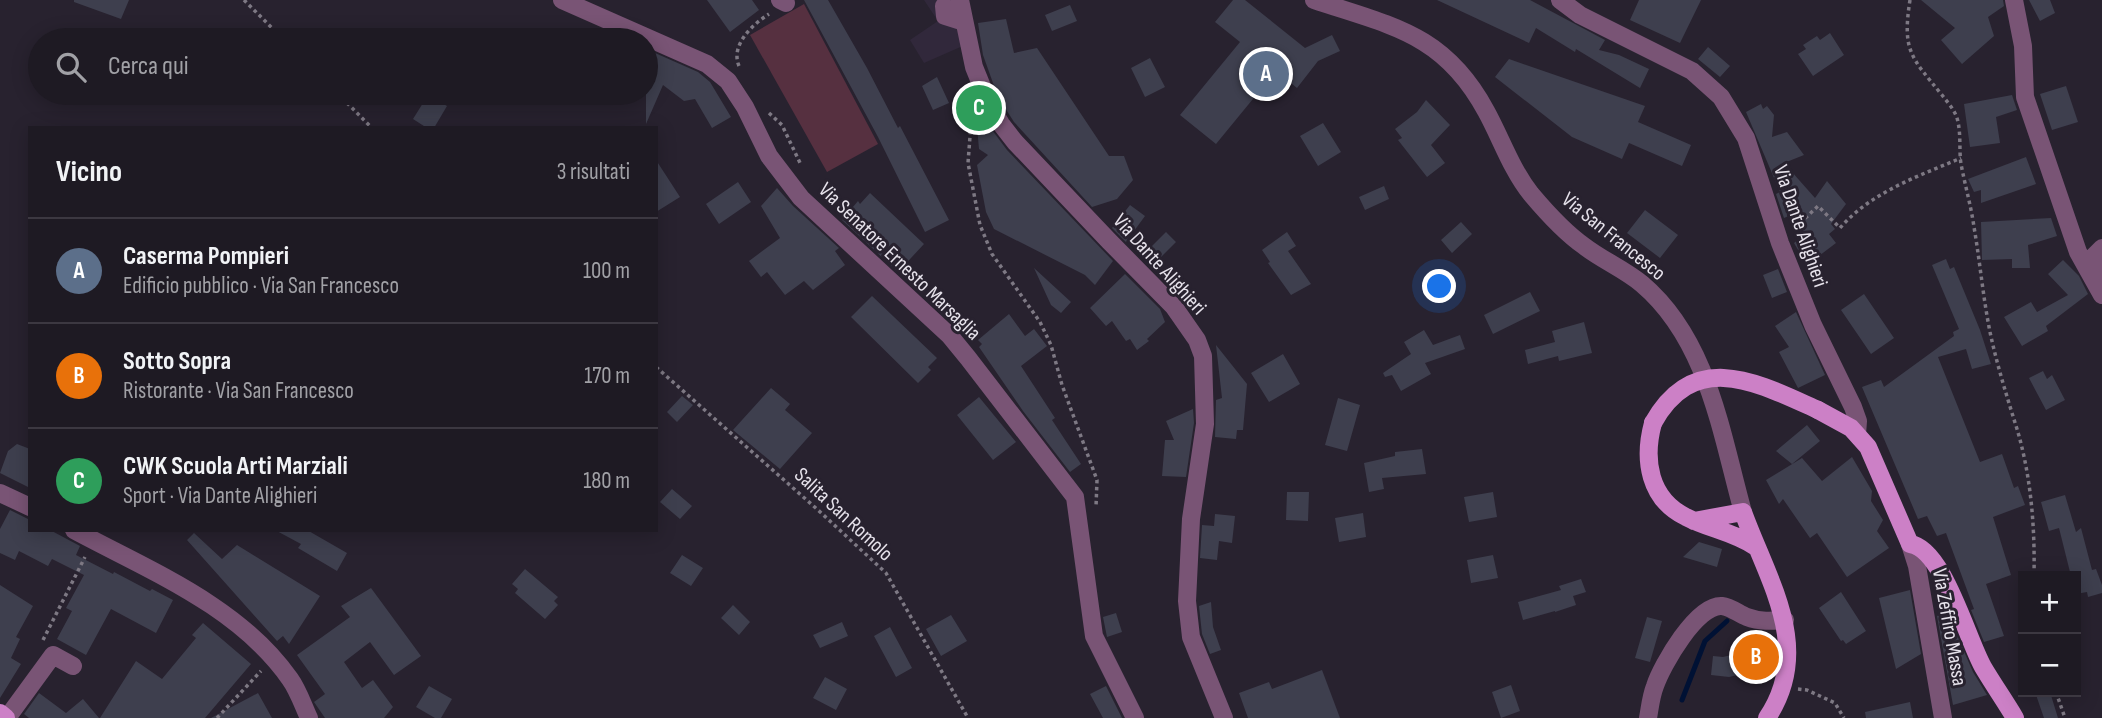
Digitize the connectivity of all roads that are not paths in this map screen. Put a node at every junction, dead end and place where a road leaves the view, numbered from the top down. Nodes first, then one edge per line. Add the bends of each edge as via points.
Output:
1 (562, 0) edge
2 (1314, 0) edge
3 (1560, 0) edge
4 (2014, 0) edge
5 (952, 3) edge
6 (625, 28) edge
7 (658, 42) edge
8 (2102, 247) edge
9 (2102, 268) edge
10 (2102, 295) edge
11 (1857, 433) junction
12 (0, 493) edge
13 (28, 506) edge
14 (1743, 512) junction
15 (1694, 521) junction
16 (77, 532) edge
17 (1910, 544) junction
18 (1756, 547) junction
19 (1785, 620) junction
20 (73, 666) dead end
21 (0, 713) edge
22 (6, 718) edge
23 (309, 718) edge
24 (1135, 718) edge
25 (1224, 718) edge
26 (1648, 718) edge
27 (1768, 718) edge
28 (1943, 718) edge
29 (2015, 718) edge

1 - 6 street, Via Senatore Ernesto Marsaglia
2 - 14 street, Via San Francesco via 1381,21 1428,43 1461,72 1529,191 1554,221 1641,283 1670,312 1702,369
3 - 11 street, Via Dante Alighieri via 1580,15 1692,71 1721,97 1746,138 1813,325 1853,407
4 - 10 street via 2023,46 2025,97 2078,253
5 - 25 street, Via Dante Alighieri via 964,22 989,104 1016,142 1174,307 1200,348 1205,424 1191,519 1187,601 1191,638
7 - 24 street, Via Senatore Ernesto Marsaglia via 707,64 728,81 769,156 802,198 950,336 1074,496 1094,636
8 - 9 street via 2094,256
11 - 15 main road, bridge via 1750,380 1712,378 1691,384 1662,407 1653,423 1648,459 1660,496
11 - 17 main road, Via Dante Alighieri via 1872,453
12 - 13 street
14 - 15 main road
14 - 18 main road, Via San Francesco
15 - 18 main road
16 - 23 street via 233,619 291,680
17 - 28 street, Via Zeffiro Massa
17 - 29 main road via 1924,548 1933,559 1983,667
18 - 19 main road, Via San Francesco
19 - 26 street via 1758,620 1722,606 1706,610 1662,670
19 - 27 main road, Via San Francesco via 1788,653 1783,687
20 - 22 street via 53,655
21 - 22 main road

